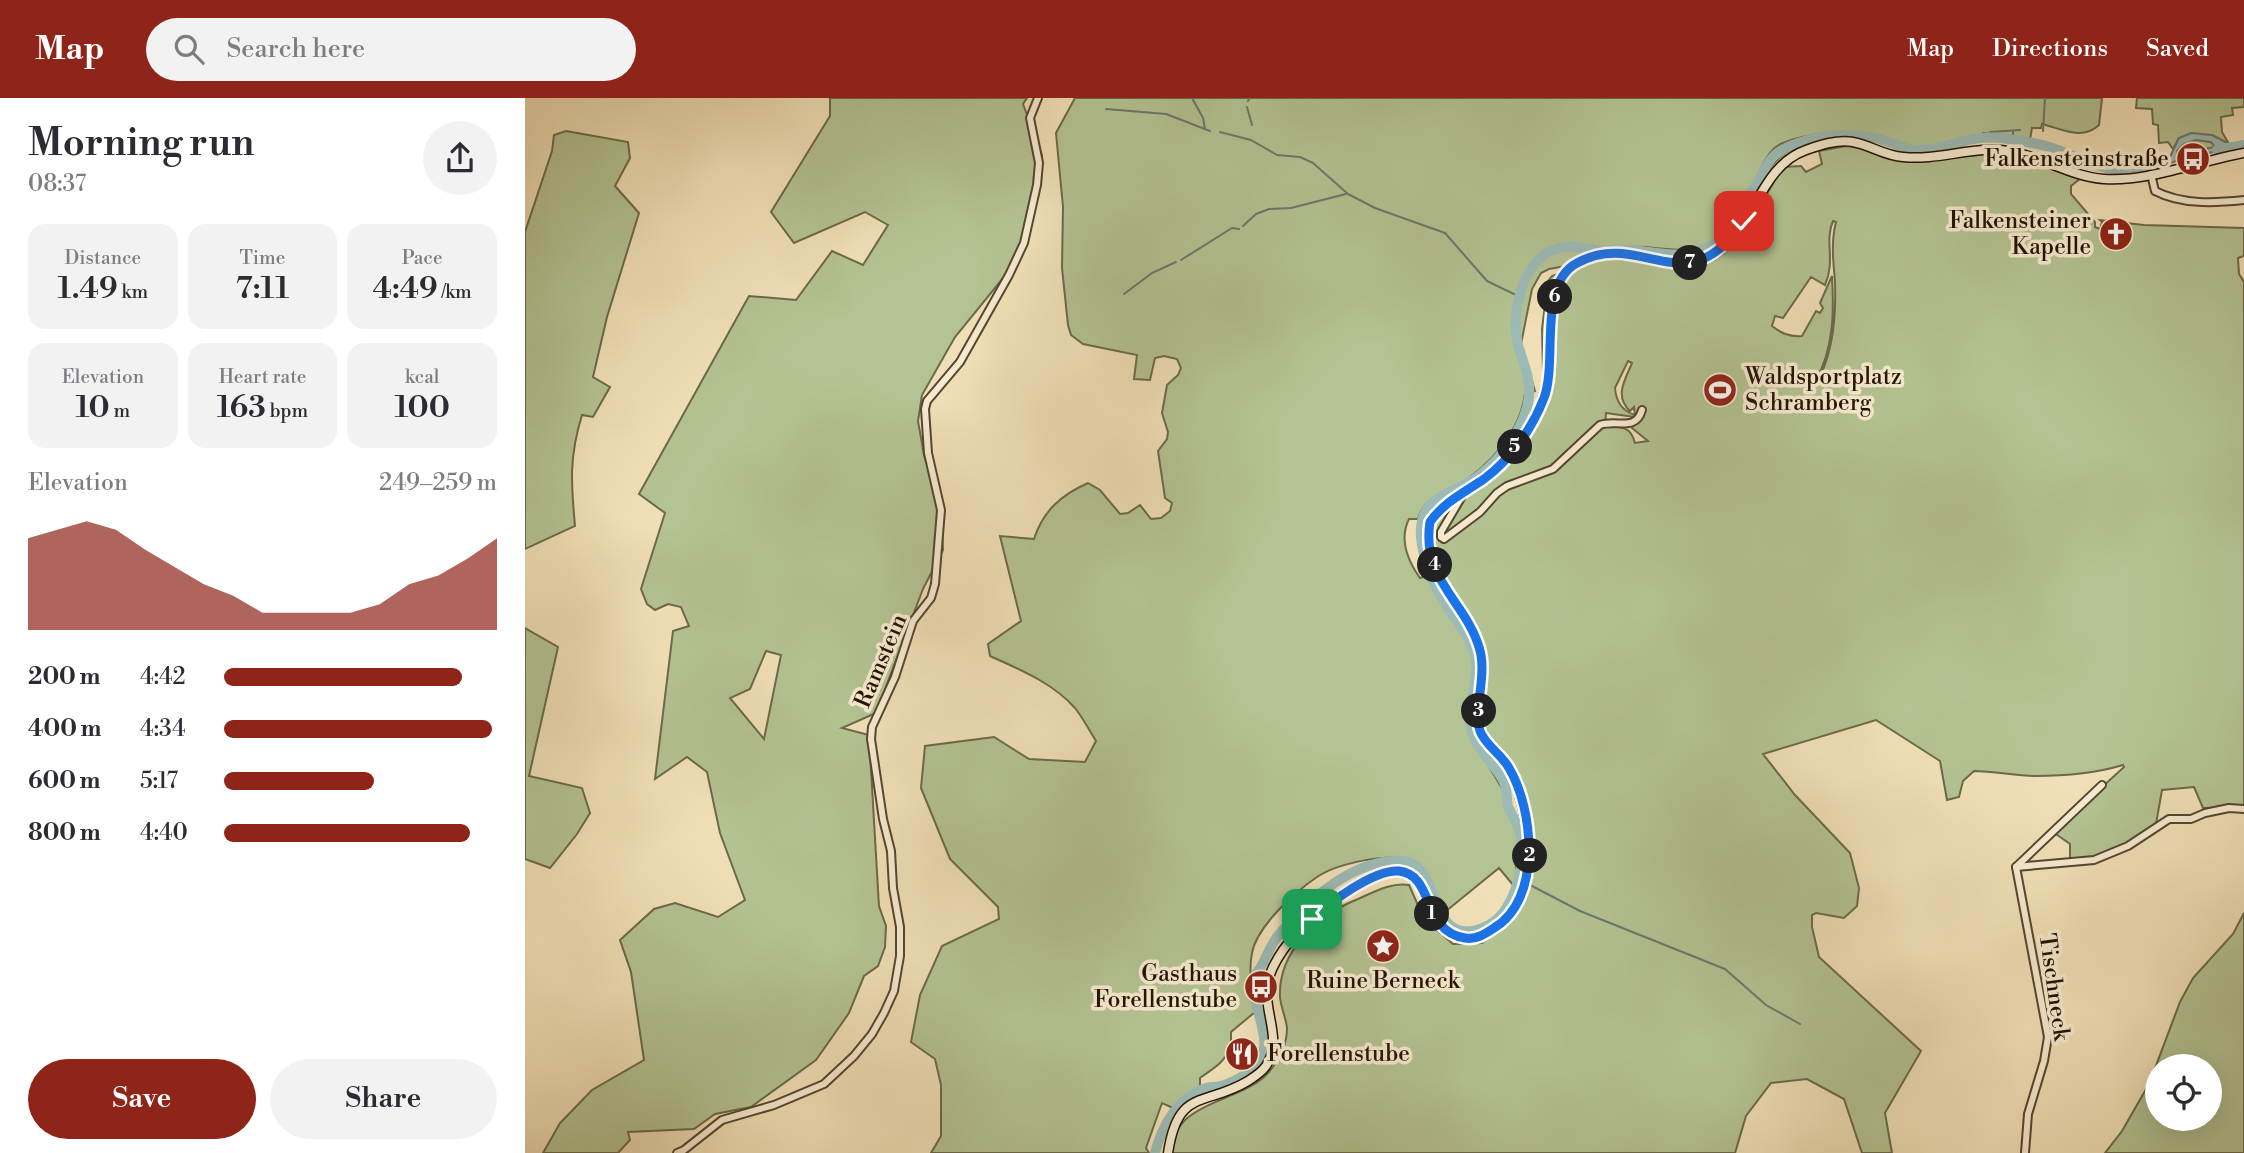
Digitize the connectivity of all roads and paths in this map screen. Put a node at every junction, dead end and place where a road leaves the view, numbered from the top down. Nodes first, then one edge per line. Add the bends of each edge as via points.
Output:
1 (1038, 98) edge
2 (2244, 153) edge
3 (2151, 174) junction
4 (2244, 200) edge
5 (1642, 411) dead end
6 (1464, 493) junction
7 (2102, 785) dead end
8 (2244, 809) edge
9 (2016, 867) junction
10 (677, 1153) edge
11 (1168, 1153) edge
12 (2025, 1153) edge

1 - 10 street, Ramstein via 1030,118 1039,163 1037,185 1024,243 960,362 927,401 928,453 941,510 935,584 931,598 913,621 872,727 900,927 894,991 872,1034 824,1084 722,1120
2 - 3 main road
3 - 4 street via 2155,191 2177,199
3 - 6 main road via 2116,180 2089,178 2038,158 1984,148 1902,157 1851,141 1803,151 1782,165 1735,234 1712,256 1687,264 1597,255 1565,272 1555,295 1544,397 1511,453
5 - 6 street via 1628,425 1600,425 1552,469 1507,486 1447,538 1441,537
6 - 11 main road via 1446,503 1430,522 1430,548 1444,588 1481,650 1479,729 1508,765 1518,789 1530,857 1522,894 1499,925 1471,939 1441,928 1418,882 1400,871 1355,887 1327,904 1283,950 1269,977 1274,1036 1266,1066 1235,1088 1190,1105 1177,1119
7 - 9 street
8 - 9 street via 2169,819 2128,846 2094,860
9 - 12 street, Tischneck via 2048,1037 2028,1114

